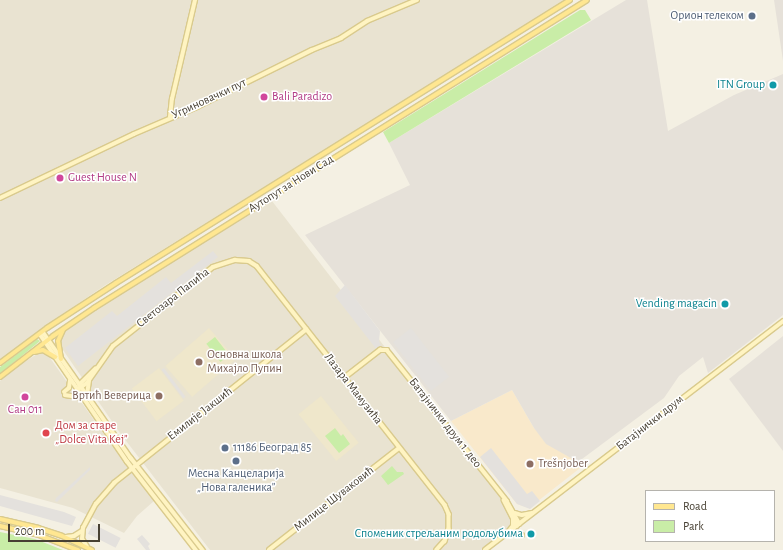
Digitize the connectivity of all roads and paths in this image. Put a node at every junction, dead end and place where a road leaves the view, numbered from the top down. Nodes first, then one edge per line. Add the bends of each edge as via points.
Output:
1 (195, 0) edge
2 (417, 0) edge
3 (570, 0) edge
4 (587, 0) edge
5 (170, 117) junction
6 (0, 198) edge
7 (783, 321) edge
8 (64, 328) junction
9 (306, 330) junction
10 (41, 333) junction
11 (47, 340) junction
12 (28, 354) junction
13 (55, 357) junction
14 (61, 358) junction
15 (0, 363) edge
16 (0, 377) edge
17 (74, 377) junction
18 (344, 378) junction
19 (88, 379) junction
20 (70, 380) junction
21 (81, 386) junction
22 (76, 388) junction
23 (87, 395) junction
24 (83, 398) junction
25 (399, 448) junction
26 (136, 464) junction
27 (131, 467) junction
28 (503, 497) junction
29 (515, 512) junction
30 (535, 512) junction
31 (513, 517) junction
32 (0, 519) edge
33 (519, 525) junction
34 (0, 526) edge
35 (82, 531) junction
36 (506, 535) junction
37 (522, 535) dead end
38 (66, 537) junction
39 (87, 547) junction
40 (78, 550) edge
41 (92, 550) edge
42 (196, 550) edge
43 (203, 550) edge
44 (269, 550) edge
45 (437, 550) edge
46 (485, 550) edge

1 - 5 street
2 - 5 street, Угриновачки пут via 367,21 341,38 193,109
3 - 10 main road, Аутопут за Нови Сад via 131,273
4 - 8 main road, Аутопут за Нови Сад
5 - 6 street, Угриновачки пут
7 - 30 street, Батајнички друм
8 - 11 main road, Аутопут за Нови Сад
8 - 14 main road via 58,341
9 - 18 street, Лазара Мамузића
9 - 19 street, Светозара Папића via 257,266 247,260 234,260 213,267 128,334 111,349
9 - 26 street, Емилије Јакшић
10 - 11 street
10 - 15 main road, Аутопут за Нови Сад
11 - 12 main road, Аутопут за Нови Сад
11 - 13 street
11 - 14 street
12 - 13 main road via 43,350
12 - 16 main road, Аутопут за Нови Сад
13 - 20 street
14 - 17 street
17 - 19 street
17 - 21 street
18 - 25 street, Лазара Мамузића
18 - 28 street, Батајнички друм 1. део via 380,350 387,350
19 - 21 street, Светозара Папића
19 - 23 street
20 - 22 street
20 - 24 street via 64,393
21 - 22 street, Светозара Папића
21 - 23 street
22 - 24 street
23 - 26 street
24 - 27 street
25 - 44 street, Милице Шуваковић
25 - 45 street, Лазара Мамузића via 446,507 449,529 445,541
26 - 27 street, Емилије Јакшић
26 - 43 street
27 - 35 street, Емилије Јакшић via 102,495
27 - 42 street
28 - 29 street, Батајнички друм 1. део
28 - 31 street, Батајнички друм 1. део
29 - 30 street via 522,515
29 - 33 street, Батајнички друм 1. део
30 - 33 street, Батајнички друм
31 - 33 street, Батајнички друм 1. део
31 - 36 street via 513,526
32 - 38 main road
33 - 36 street, Батајнички друм
34 - 40 main road via 36,534
35 - 38 street
35 - 39 street
36 - 37 street
36 - 46 street, Батајнички друм
38 - 39 main road
39 - 41 main road

